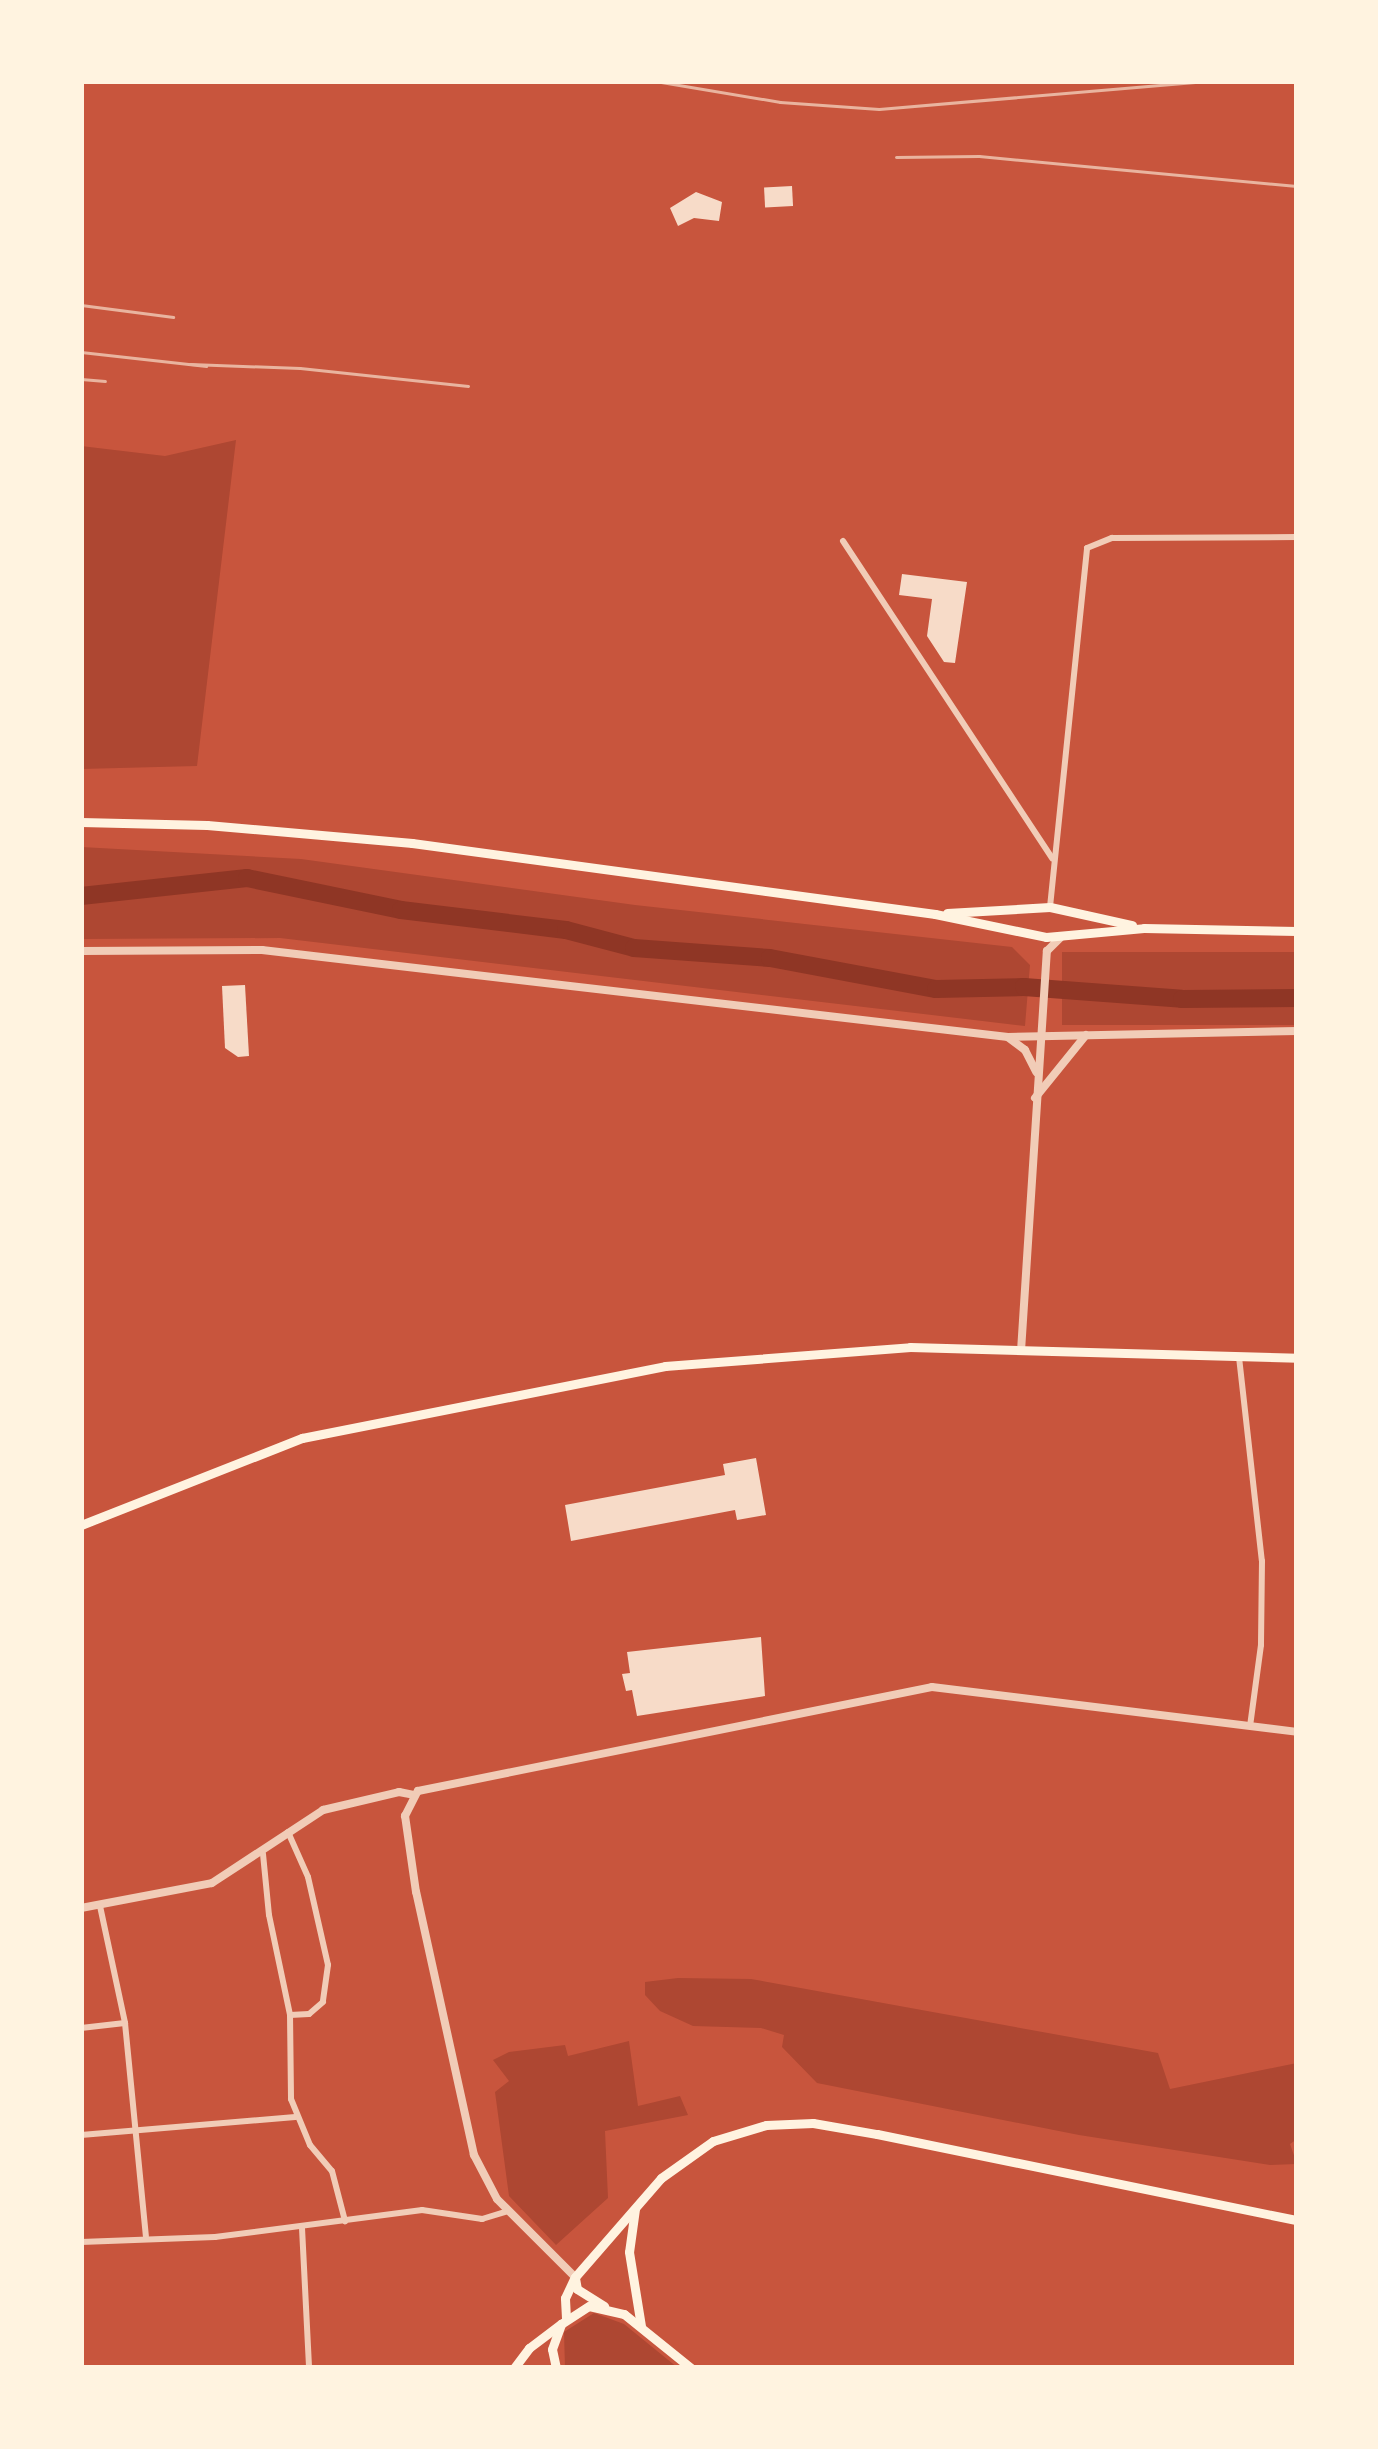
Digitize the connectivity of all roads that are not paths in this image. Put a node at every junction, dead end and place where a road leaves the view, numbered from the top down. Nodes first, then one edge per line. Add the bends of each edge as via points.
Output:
1 (1297, 537) edge
2 (843, 541) dead end
3 (81, 822) edge
4 (1052, 858) junction
5 (1050, 908) junction
6 (935, 914) junction
7 (1144, 928) junction
8 (1297, 931) edge
9 (1034, 935) junction
10 (1061, 937) junction
11 (81, 951) edge
12 (1047, 956) junction
13 (1297, 1030) edge
14 (1086, 1035) junction
15 (1008, 1037) junction
16 (1041, 1039) junction
17 (1036, 1073) junction
18 (1034, 1099) junction
19 (1021, 1351) junction
20 (1239, 1357) junction
21 (1297, 1358) edge
22 (81, 1525) edge
23 (1250, 1726) junction
24 (1297, 1732) edge
25 (418, 1791) junction
26 (288, 1832) junction
27 (263, 1854) junction
28 (100, 1906) junction
29 (81, 1908) edge
30 (290, 2015) junction
31 (125, 2023) junction
32 (81, 2028) edge
33 (296, 2117) junction
34 (133, 2129) junction
35 (81, 2135) edge
36 (637, 2204) junction
37 (508, 2211) junction
38 (1297, 2219) edge
39 (345, 2221) junction
40 (302, 2228) junction
41 (146, 2236) junction
42 (81, 2242) edge
43 (575, 2278) junction
44 (604, 2306) junction
45 (563, 2321) junction
46 (641, 2326) junction
47 (309, 2368) edge
48 (514, 2368) edge
49 (556, 2368) edge
50 (691, 2368) edge

1 - 4 street via 1112,538 1087,548
2 - 4 street
3 - 6 main road via 412,843
4 - 5 street
5 - 6 main road
5 - 7 main road
5 - 9 main road
5 - 10 main road
6 - 9 main road
7 - 8 main road
7 - 10 main road
9 - 10 main road
9 - 12 street
10 - 12 street
11 - 15 street via 262,950
12 - 16 street
13 - 14 street
14 - 16 street
14 - 18 street
15 - 16 street
15 - 17 street
16 - 17 street
17 - 18 street
18 - 19 street
19 - 20 main road
19 - 22 main road via 863,1347 665,1366 302,1438
20 - 21 main road
20 - 23 street via 1262,1561
23 - 24 street
23 - 25 street via 932,1687
25 - 26 street via 323,1810
25 - 37 street via 405,1816 431,1970 474,2155
26 - 27 street
26 - 30 street via 308,1877 328,1965 323,2002 309,2014
27 - 28 street via 182,1893
27 - 30 street
28 - 29 street
28 - 31 street
30 - 33 street via 287,2072
31 - 32 street
31 - 34 street
33 - 34 street
33 - 39 street via 332,2171
34 - 35 street
34 - 41 street
36 - 38 main road via 713,2141 800,2122
36 - 43 main road
36 - 46 main road via 629,2252
37 - 39 street via 485,2218 422,2210
37 - 43 street
39 - 40 street
40 - 41 street
40 - 47 street
41 - 42 street
43 - 44 main road via 577,2289
43 - 45 main road
44 - 45 main road via 578,2309
44 - 46 main road
45 - 48 main road
45 - 49 main road via 552,2349
46 - 50 main road

